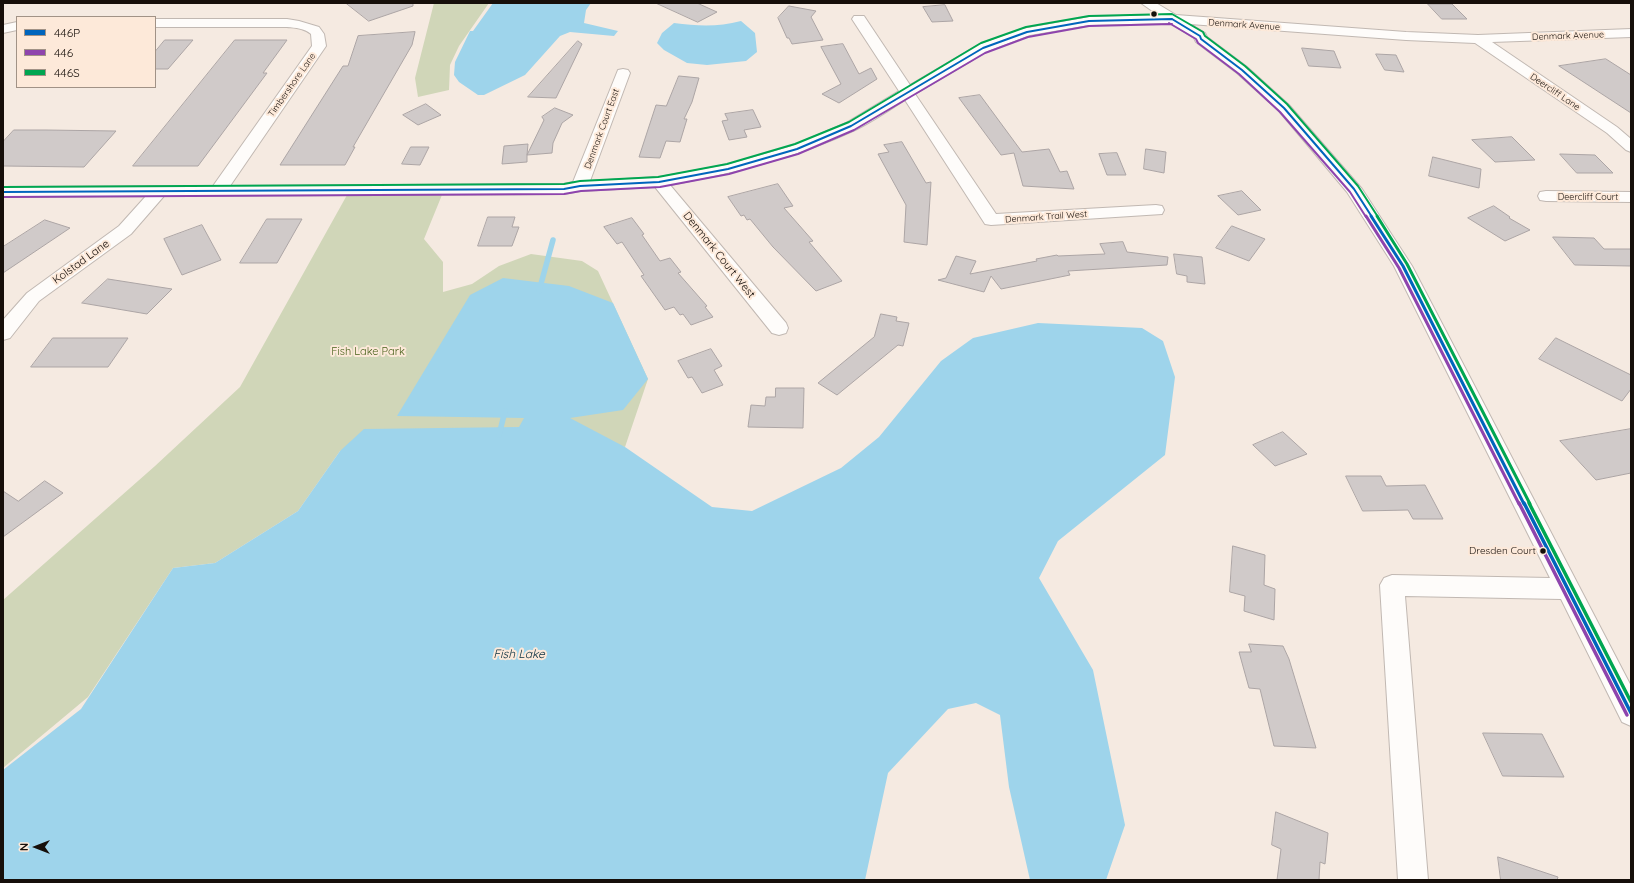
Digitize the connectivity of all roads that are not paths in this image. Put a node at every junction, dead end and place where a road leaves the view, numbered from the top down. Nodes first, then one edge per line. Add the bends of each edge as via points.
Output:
1 (1147, 3) edge
2 (859, 19) dead end
3 (1172, 19) junction
4 (156, 23) edge
5 (16, 26) edge
6 (3, 29) edge
7 (1631, 32) edge
8 (1478, 39) junction
9 (623, 73) dead end
10 (908, 93) junction
11 (1631, 147) edge
12 (659, 182) junction
13 (580, 186) junction
14 (160, 191) junction
15 (218, 191) junction
16 (3, 192) edge
17 (1546, 196) dead end
18 (1631, 197) edge
19 (1156, 210) dead end
20 (779, 328) dead end
21 (3, 333) edge
22 (1568, 589) junction
23 (1631, 713) edge
24 (1413, 880) edge

1 - 3 street
2 - 10 street
3 - 8 street, Denmark Avenue
3 - 10 street, Denmark Avenue via 1088,21 1027,32 983,48
3 - 22 street via 1200,36 1284,108 1354,189 1402,266
4 - 15 street, Timbershore Lane via 287,23 315,30 320,38 318,46
5 - 6 street
7 - 8 street, Denmark Avenue
8 - 11 street, Deercliff Lane via 1612,130
9 - 13 street, Denmark Court East
10 - 12 street, Denmark Avenue via 851,126 797,149 728,169
10 - 19 street, Denmark Trail West via 992,220
12 - 13 street, Denmark Avenue
12 - 20 street, Denmark Court West
13 - 15 street, Denmark Avenue via 557,189
14 - 15 street, Denmark Avenue
14 - 16 street, Denmark Avenue
14 - 21 street, Kolstad Lane via 125,230 33,297
17 - 18 street, Deercliff Court
22 - 23 street
22 - 24 street via 1392,585

